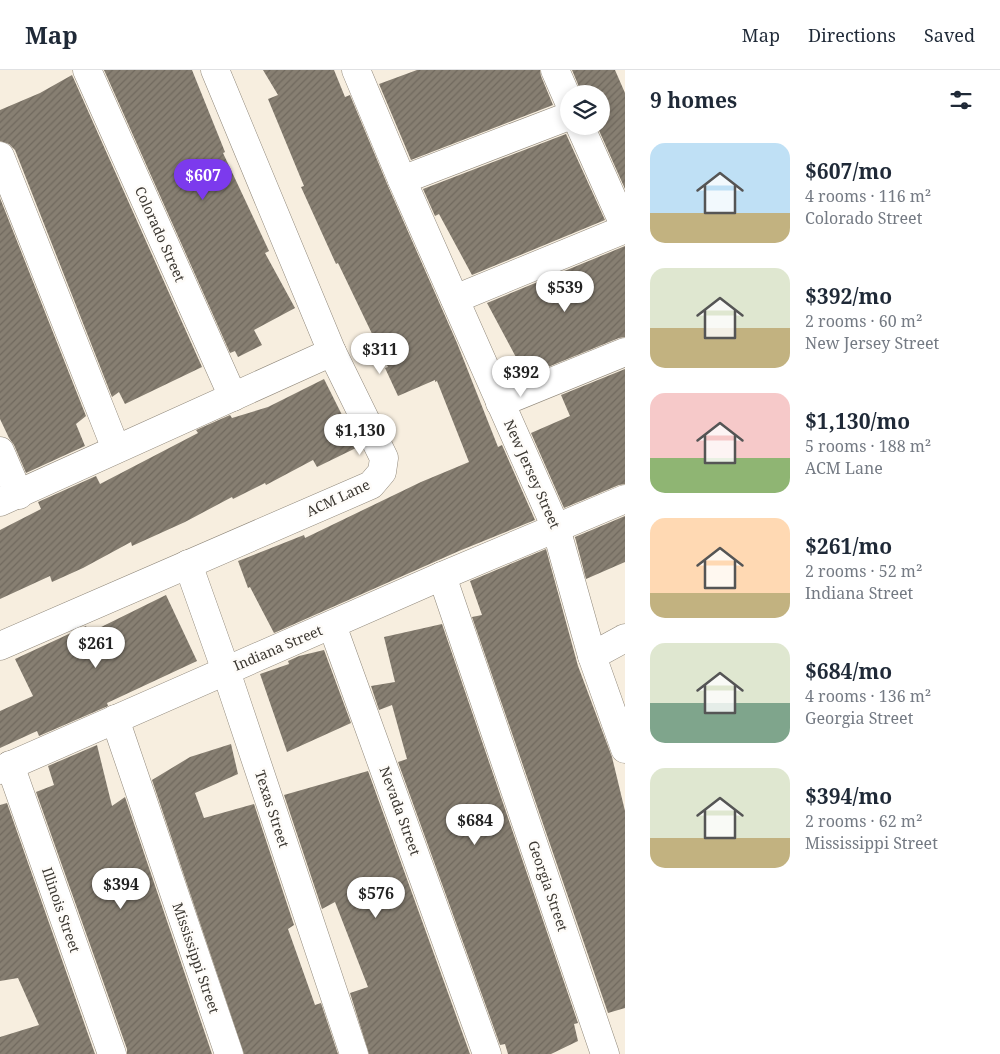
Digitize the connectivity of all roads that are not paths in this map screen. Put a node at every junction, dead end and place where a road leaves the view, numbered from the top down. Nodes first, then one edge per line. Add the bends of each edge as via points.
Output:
1 (87, 70) edge
2 (215, 70) edge
3 (356, 70) edge
4 (555, 70) edge
5 (562, 85) edge
6 (560, 119) edge
7 (584, 135) edge
8 (0, 156) edge
9 (402, 180) junction
10 (625, 228) edge
11 (455, 299) junction
12 (332, 352) junction
13 (625, 352) edge
14 (232, 397) junction
15 (500, 403) junction
16 (116, 449) junction
17 (0, 451) edge
18 (9, 499) edge
19 (625, 499) edge
20 (556, 528) junction
21 (188, 564) junction
22 (442, 576) junction
23 (332, 625) junction
24 (625, 638) edge
25 (0, 646) edge
26 (592, 656) junction
27 (226, 671) junction
28 (115, 719) junction
29 (625, 749) edge
30 (5, 767) edge
31 (112, 1054) edge
32 (229, 1054) edge
33 (354, 1054) edge
34 (487, 1054) edge
35 (605, 1054) edge

1 - 14 street, Colorado Street
2 - 12 street, ACM Lane
3 - 9 street, New Jersey Street
4 - 5 street
6 - 9 street
7 - 10 street
8 - 16 street
9 - 11 street, New Jersey Street
10 - 11 street
11 - 15 street, New Jersey Street
12 - 14 street
12 - 21 street, ACM Lane via 384,458 382,472 371,485
13 - 15 street
14 - 16 street
15 - 20 street, New Jersey Street
16 - 18 street
17 - 18 street
19 - 20 street, Indiana Street
20 - 22 street, Indiana Street
20 - 26 street, New Jersey Street
21 - 25 street, ACM Lane
21 - 27 street, Texas Street
22 - 23 street, Indiana Street
22 - 35 street, Georgia Street
23 - 27 street, Indiana Street
23 - 34 street, Nevada Street
24 - 26 street
26 - 29 street, New Jersey Street
27 - 28 street, Indiana Street
27 - 33 street, Texas Street
28 - 30 street, Indiana Street
28 - 32 street, Mississippi Street
30 - 31 street, Illinois Street

